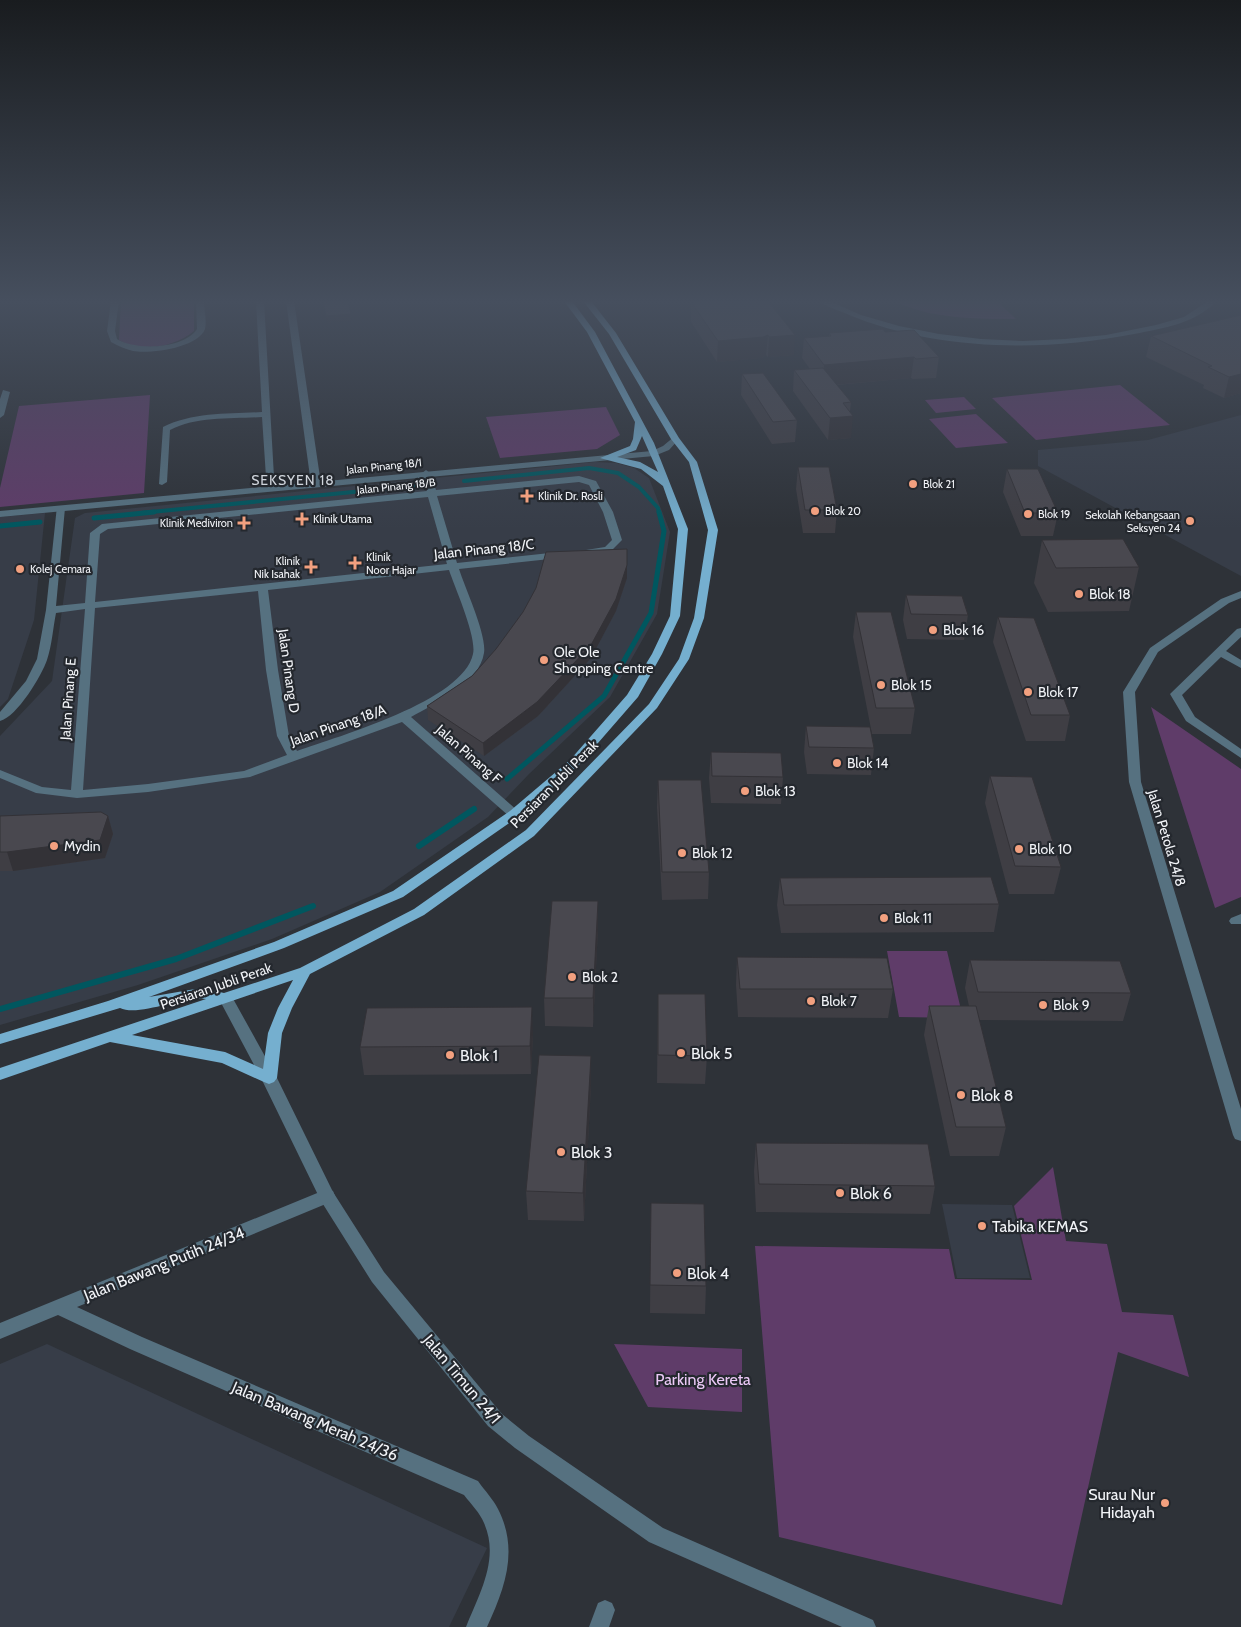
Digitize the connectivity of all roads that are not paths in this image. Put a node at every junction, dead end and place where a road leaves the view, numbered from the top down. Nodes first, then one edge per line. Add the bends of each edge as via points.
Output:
1 (265, 377) edge
2 (301, 377) edge
3 (615, 377) edge
4 (638, 377) edge
5 (6, 392) dead end
6 (267, 414) junction
7 (0, 415) edge
8 (638, 420) junction
9 (675, 439) junction
10 (654, 453) junction
11 (604, 458) junction
12 (426, 473) junction
13 (270, 477) dead end
14 (162, 482) dead end
15 (316, 484) junction
16 (670, 491) junction
17 (432, 494) junction
18 (60, 508) junction
19 (608, 512) joint
20 (0, 514) edge
21 (453, 567) junction
22 (264, 587) junction
23 (1241, 595) edge
24 (91, 606) junction
25 (51, 610) junction
26 (1241, 631) edge
27 (1220, 651) junction
28 (1241, 665) edge
29 (404, 717) junction
30 (0, 718) edge
31 (1241, 754) edge
32 (294, 756) junction
33 (0, 774) edge
34 (77, 794) junction
35 (514, 814) junction
36 (306, 971) junction
37 (226, 999) junction
38 (113, 1005) junction
39 (111, 1038) junction
40 (0, 1039) edge
41 (0, 1074) edge
42 (269, 1078) junction
43 (1241, 1135) edge
44 (328, 1196) junction
45 (59, 1307) junction
46 (0, 1331) edge
47 (476, 1627) edge
48 (866, 1627) edge

1 - 6 street
2 - 15 street
3 - 8 main road, Persiaran Jubli Perak
4 - 9 main road, Persiaran Jubli Perak
5 - 7 street
6 - 13 street
6 - 14 street via 186,421 166,429
8 - 10 main road, Persiaran Jubli Perak
8 - 11 main road via 636,445 621,454
9 - 10 street, Jalan Pinang 18/1
9 - 36 main road, Persiaran Jubli Perak via 693,462 713,530 699,618 684,659 653,706 530,833 419,912
10 - 11 street, Jalan Pinang 18/1
10 - 16 main road, Persiaran Jubli Perak
11 - 12 street, Jalan Pinang 18/1
11 - 16 main road via 641,464
12 - 15 street, Jalan Pinang 18/1
12 - 17 street, Jalan Pinang 18/A
15 - 18 street, Jalan Pinang 18/1
16 - 35 main road, Persiaran Jubli Perak via 683,529 675,616 632,697 574,762
17 - 19 street, Jalan Pinang 18/B via 579,479 593,483
17 - 21 street, Jalan Pinang 18/A
17 - 24 street, Jalan Pinang 18/B via 105,526 95,532
18 - 20 street, Jalan Pinang 18/1
18 - 25 street
19 - 21 street, Jalan Pinang 18/C via 617,540 608,549
21 - 22 street, Jalan Pinang 18/C
21 - 29 street, Jalan Pinang 18/A via 478,638 479,653 473,668 454,688
22 - 24 street, Jalan Pinang 18/C
22 - 32 street, Jalan Pinang D via 272,670 283,736
23 - 43 street, Jalan Petola 24/8 via 1225,600 1154,650 1128,692 1135,782
24 - 25 street, Jalan Pinang 18/C
24 - 34 street, Jalan Pinang E
25 - 30 street via 42,659 31,682
26 - 27 street
27 - 28 street
27 - 31 street via 1176,694 1190,719
29 - 32 street, Jalan Pinang 18/A
29 - 35 street, Jalan Pinang F
32 - 34 street, Jalan Pinang 18/A via 246,774
33 - 34 street, Jalan Pinang 18/A via 40,790
35 - 38 main road, Persiaran Jubli Perak via 398,894 279,945
36 - 37 main road, Persiaran Jubli Perak
36 - 42 main road via 275,1033
37 - 38 main road via 190,994 136,1005
37 - 39 main road, Persiaran Jubli Perak
37 - 42 street, Jalan Timun 24/1
38 - 40 main road, Persiaran Jubli Perak
39 - 41 main road, Persiaran Jubli Perak
39 - 42 main road via 162,1044 225,1058
42 - 44 street, Jalan Timun 24/1
44 - 45 street, Jalan Bawang Putih 24/34
44 - 48 street, Jalan Timun 24/1 via 378,1278 494,1420 656,1535
45 - 46 street, Jalan Bawang Putih 24/34
45 - 47 street, Jalan Bawang Merah 24/36 via 471,1488 493,1520 501,1553 494,1590

